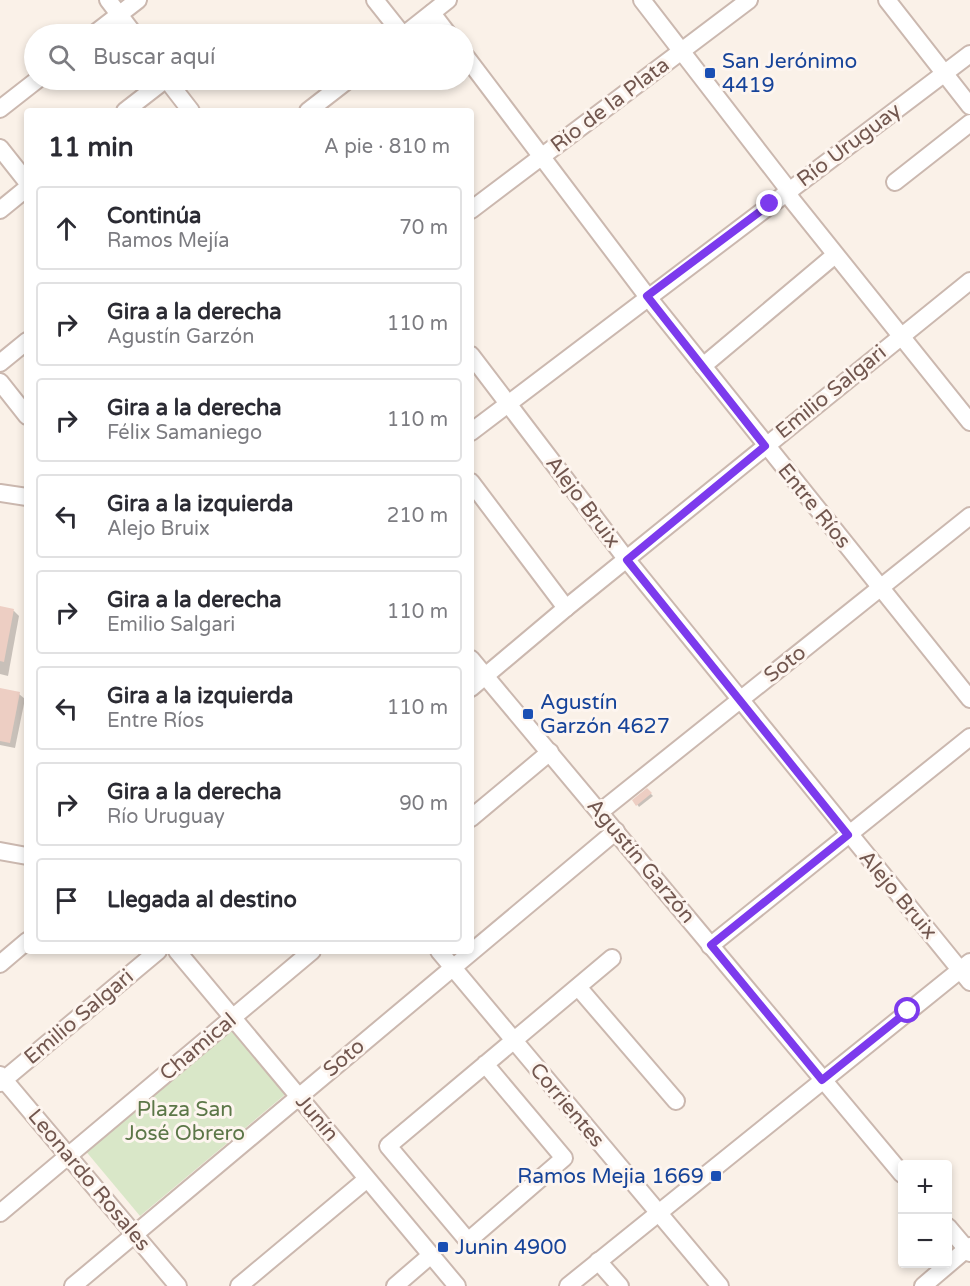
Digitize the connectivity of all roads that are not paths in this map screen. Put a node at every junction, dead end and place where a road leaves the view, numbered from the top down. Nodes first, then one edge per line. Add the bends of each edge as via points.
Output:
1 (108, 0) edge
2 (138, 0) edge
3 (375, 0) edge
4 (448, 0) edge
5 (642, 0) edge
6 (748, 0) edge
7 (887, 0) edge
8 (432, 13) junction
9 (119, 15) junction
10 (107, 24) edge
11 (126, 24) edge
12 (395, 24) edge
13 (417, 24) edge
14 (440, 24) edge
15 (682, 51) junction
16 (970, 54) edge
17 (474, 67) edge
18 (945, 73) junction
19 (24, 90) edge
20 (153, 90) edge
21 (174, 90) edge
22 (335, 90) edge
23 (970, 106) edge
24 (129, 108) edge
25 (189, 108) edge
26 (312, 108) edge
27 (0, 109) edge
28 (970, 123) edge
29 (0, 148) edge
30 (542, 156) junction
31 (24, 178) edge
32 (895, 182) dead end
33 (24, 190) edge
34 (788, 191) junction
35 (474, 208) edge
36 (0, 210) edge
37 (835, 255) junction
38 (970, 281) edge
39 (647, 296) junction
40 (900, 337) junction
41 (24, 343) edge
42 (474, 359) edge
43 (0, 363) edge
44 (703, 366) junction
45 (0, 382) edge
46 (507, 403) junction
47 (24, 412) edge
48 (970, 422) edge
49 (474, 430) edge
50 (765, 446) junction
51 (474, 486) edge
52 (0, 493) edge
53 (24, 497) edge
54 (970, 516) edge
55 (627, 560) junction
56 (881, 588) junction
57 (566, 608) junction
58 (474, 663) edge
59 (485, 676) junction
60 (474, 685) edge
61 (970, 699) edge
62 (739, 700) junction
63 (970, 737) edge
64 (550, 752) junction
65 (600, 812) junction
66 (474, 815) edge
67 (615, 831) junction
68 (848, 835) junction
69 (0, 851) edge
70 (24, 855) edge
71 (24, 944) edge
72 (711, 945) junction
73 (474, 949) edge
74 (154, 954) edge
75 (180, 954) edge
76 (308, 954) edge
77 (441, 954) edge
78 (468, 954) edge
79 (612, 958) dead end
80 (0, 964) edge
81 (452, 967) junction
82 (967, 971) edge
83 (578, 987) junction
84 (233, 1018) junction
85 (513, 1041) junction
86 (485, 1064) junction
87 (1, 1079) edge
88 (822, 1080) junction
89 (298, 1096) junction
90 (676, 1101) dead end
91 (68, 1156) junction
92 (898, 1168) edge
93 (367, 1179) junction
94 (0, 1213) edge
95 (657, 1214) junction
96 (952, 1231) edge
97 (134, 1234) junction
98 (969, 1249) edge
99 (431, 1255) junction
100 (598, 1262) junction
101 (72, 1286) edge
102 (178, 1286) edge
103 (239, 1286) edge
104 (395, 1286) edge
105 (457, 1286) edge
106 (568, 1286) edge
107 (620, 1286) edge
108 (720, 1286) edge
109 (923, 1286) edge

1 - 9 street
2 - 9 street
3 - 12 street
4 - 8 street
5 - 15 street
6 - 15 street, Río de la Plata
7 - 18 street
8 - 13 street
8 - 14 street
9 - 10 street
9 - 11 street
15 - 30 street, Río de la Plata
15 - 34 street
16 - 18 street, Río Uruguay
17 - 30 street, Entre Ríos
18 - 23 street
18 - 34 street, Río Uruguay
19 - 27 street
20 - 24 street
21 - 25 street
22 - 26 street
28 - 32 street
29 - 31 street
30 - 35 street, Río de la Plata
30 - 39 street, Entre Ríos
33 - 36 street
34 - 37 street
34 - 39 street, Río Uruguay
37 - 40 street
37 - 44 street
38 - 40 street, Emilio Salgari
39 - 44 street, Entre Ríos
39 - 46 street, Río Uruguay
40 - 48 street
40 - 50 street, Emilio Salgari
41 - 43 street
42 - 46 street, Alejo Bruix
44 - 50 street, Entre Ríos
45 - 47 street
46 - 49 street, Río Uruguay
46 - 55 street, Alejo Bruix
50 - 55 street, Emilio Salgari
50 - 56 street, Entre Ríos
51 - 57 street
52 - 53 street
54 - 56 street, Soto
55 - 57 street, Emilio Salgari
55 - 62 street, Alejo Bruix
56 - 61 street, Entre Ríos
56 - 62 street, Soto
57 - 59 street, Emilio Salgari
58 - 59 street, Agustín Garzón
59 - 60 street, Emilio Salgari
59 - 64 street, Agustín Garzón
62 - 65 street, Soto
62 - 68 street, Alejo Bruix
63 - 68 street
64 - 65 street, Agustín Garzón
64 - 66 street
65 - 67 street, Agustín Garzón
67 - 72 street, Agustín Garzón
67 - 73 street, Soto
68 - 72 street
68 - 82 street, Alejo Bruix
69 - 70 street
71 - 80 street
72 - 88 street, Agustín Garzón
74 - 87 street, Emilio Salgari
75 - 84 street, Junín
76 - 84 street, Chamical
77 - 81 street, Corrientes
78 - 81 street, Soto
79 - 83 street
81 - 85 street, Corrientes
81 - 89 street, Soto
82 - 88 street
83 - 85 street
83 - 90 street
84 - 89 street, Junín
84 - 91 street, Chamical
85 - 86 street
85 - 95 street, Corrientes
86 - 86 street via 564,1158 468,1240 388,1146
87 - 91 street, Leonardo Rosales
88 - 92 street, Agustín Garzón
88 - 95 street
89 - 93 street, Junín
89 - 97 street, Soto
91 - 94 street, Chamical
91 - 97 street, Leonardo Rosales
93 - 99 street, Junín
93 - 103 street
95 - 100 street
95 - 108 street, Corrientes
96 - 98 street
97 - 101 street, Soto
97 - 102 street, Leonardo Rosales
98 - 109 street
99 - 104 street
99 - 105 street, Junín
100 - 106 street
100 - 107 street

